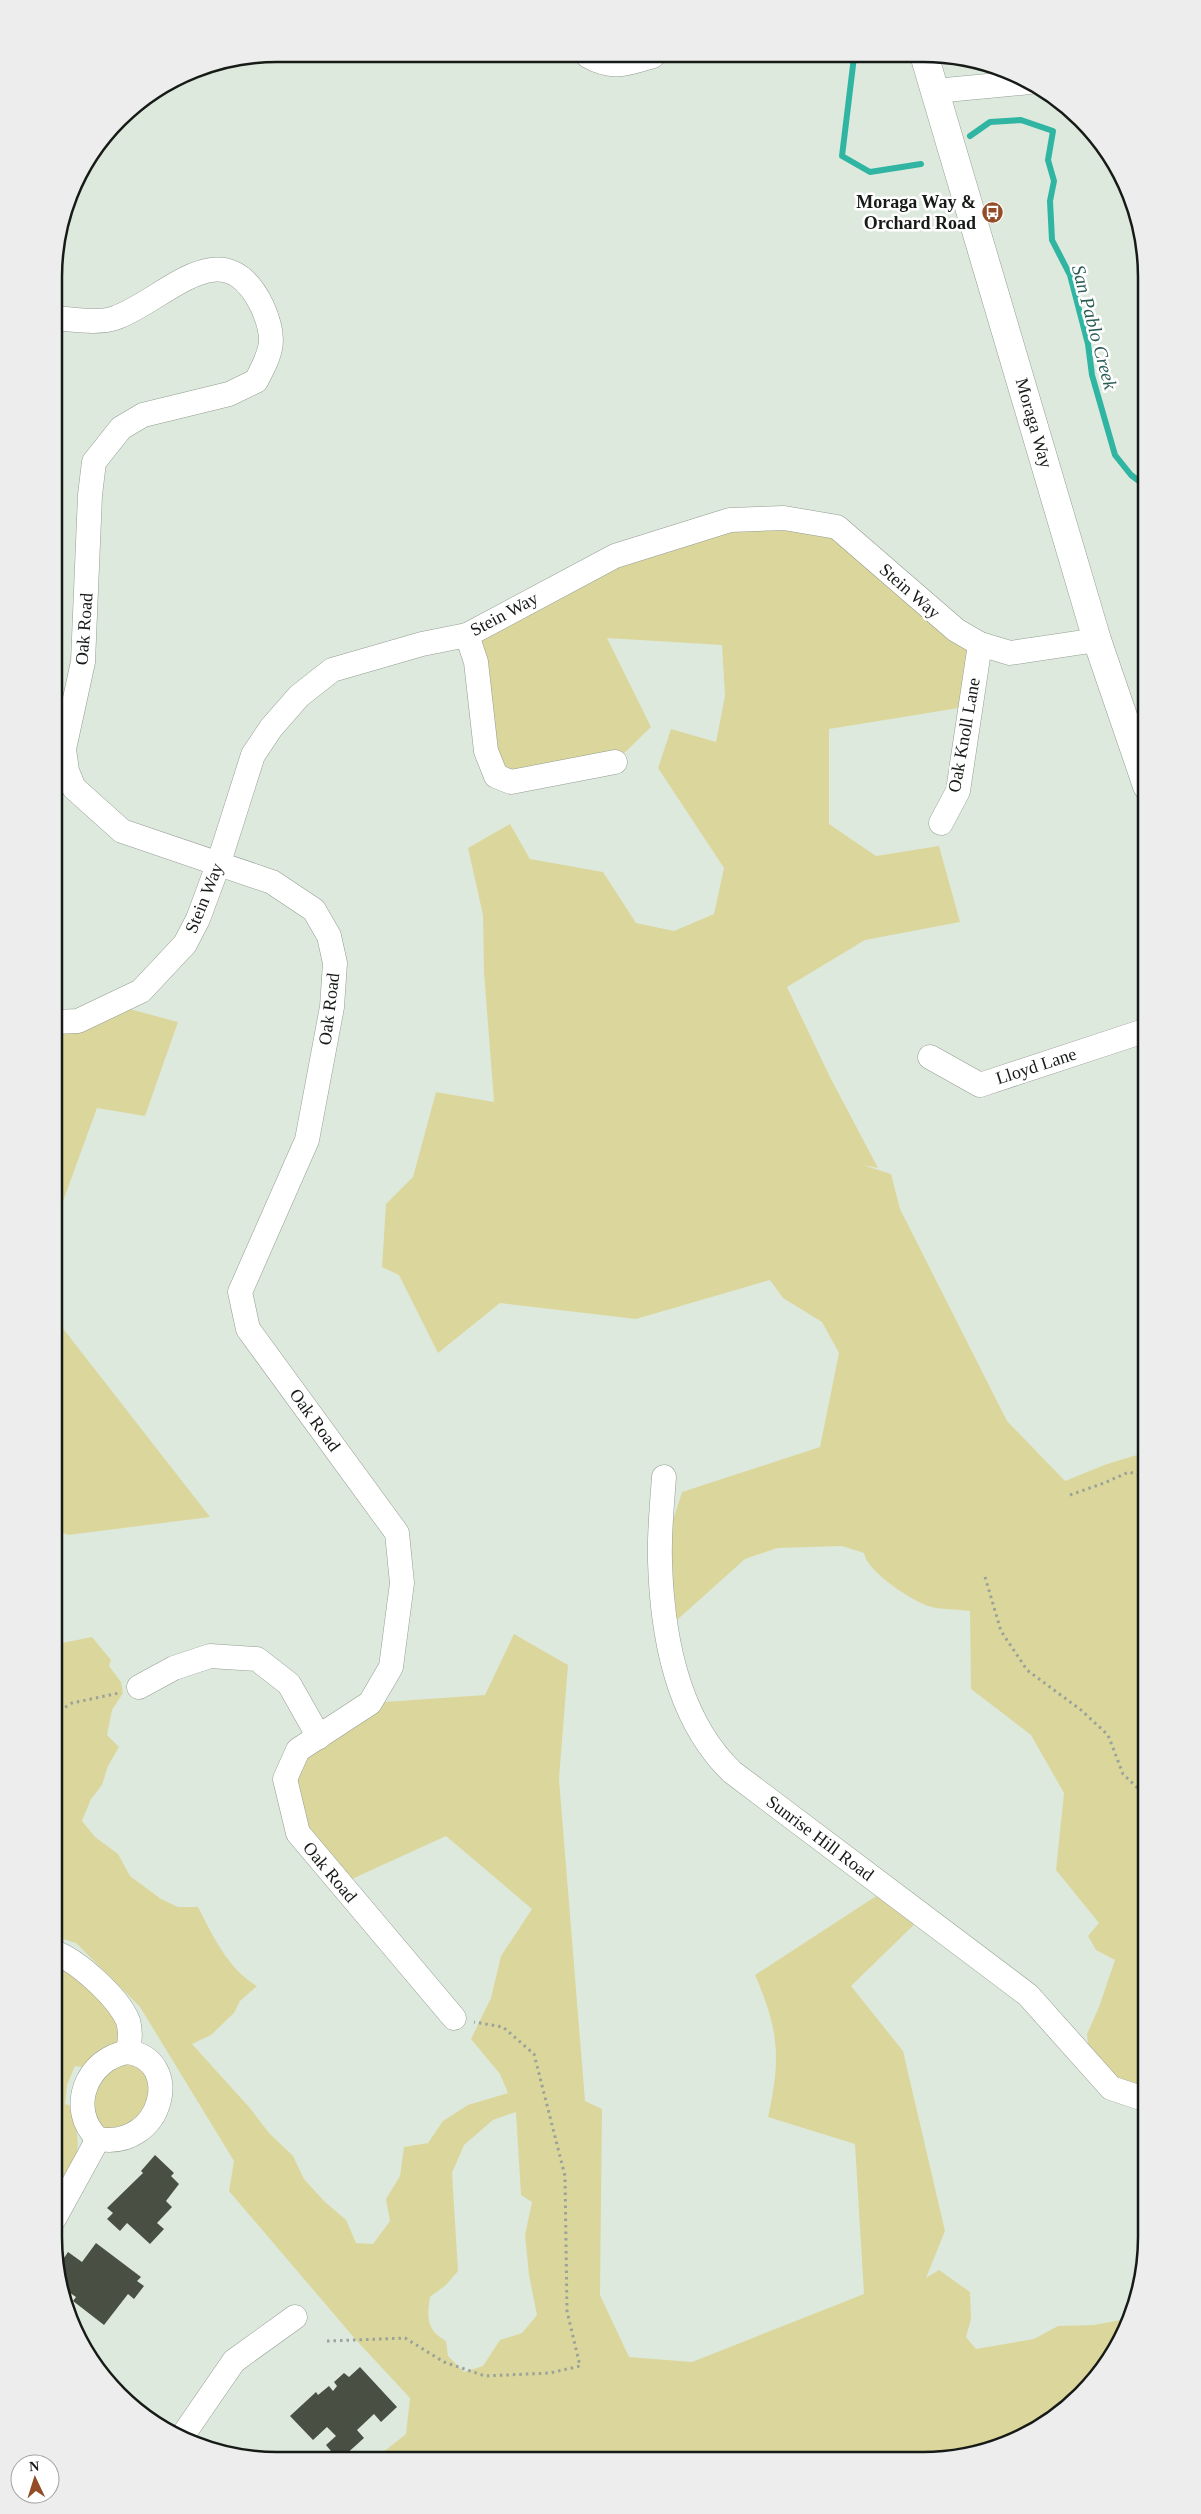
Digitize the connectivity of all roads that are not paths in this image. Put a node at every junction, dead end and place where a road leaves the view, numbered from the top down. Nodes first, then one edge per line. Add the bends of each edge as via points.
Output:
1 (598, 62) edge
2 (631, 62) edge
3 (926, 62) edge
4 (1015, 83) edge
5 (935, 91) junction
6 (62, 318) edge
7 (467, 635) junction
8 (1097, 640) junction
9 (980, 644) junction
10 (1138, 760) edge
11 (615, 762) dead end
12 (941, 823) dead end
13 (218, 865) junction
14 (62, 1022) edge
15 (1138, 1033) edge
16 (930, 1057) dead end
17 (664, 1477) dead end
18 (139, 1687) road end
19 (319, 1737) junction
20 (62, 1956) edge
21 (454, 2018) road end
22 (128, 2052) junction
23 (1138, 2097) edge
24 (98, 2139) junction
25 (62, 2205) edge
26 (295, 2317) dead end
27 (186, 2431) edge

1 - 2 street
3 - 5 main road, Moraga Way
4 - 5 street
5 - 8 main road, Moraga Way
6 - 13 street, Oak Road via 113,319 137,308 186,276 214,269 240,275 255,291 269,322 272,346 256,381 229,394 143,415 121,428 94,462 83,662 64,749 67,771 74,788 122,831
7 - 9 street, Stein Way via 616,556 730,520 784,518 837,527 956,630
7 - 11 street via 476,662 486,751 496,776 511,782
7 - 13 street, Stein Way via 422,644 332,670 299,696 253,755
8 - 9 street, Stein Way via 1010,653
8 - 10 main road, Moraga Way
9 - 12 street, Oak Knoll Lane via 958,791
13 - 14 street, Stein Way via 185,944 141,991 78,1021
13 - 19 street, Oak Road via 272,882 314,910 329,936 334,963 332,1007 307,1140 240,1292 248,1329 397,1533 402,1583 391,1667 370,1703
15 - 16 street, Lloyd Lane via 980,1084
17 - 23 street, Sunrise Hill Road via 660,1560 664,1620 676,1674 696,1724 713,1754 732,1772 1028,1996 1111,2088
18 - 19 street via 174,1668 210,1656 257,1660 289,1684
19 - 21 street, Oak Road via 298,1750 285,1779 298,1834
20 - 22 street via 78,1965 122,2009 129,2026
22 - 24 street via 106,2059 94,2069 85,2085 83,2115 88,2128
22 - 24 street via 145,2058 155,2069 160,2089 156,2109 137,2133 112,2140
24 - 25 street
26 - 27 street via 234,2361

